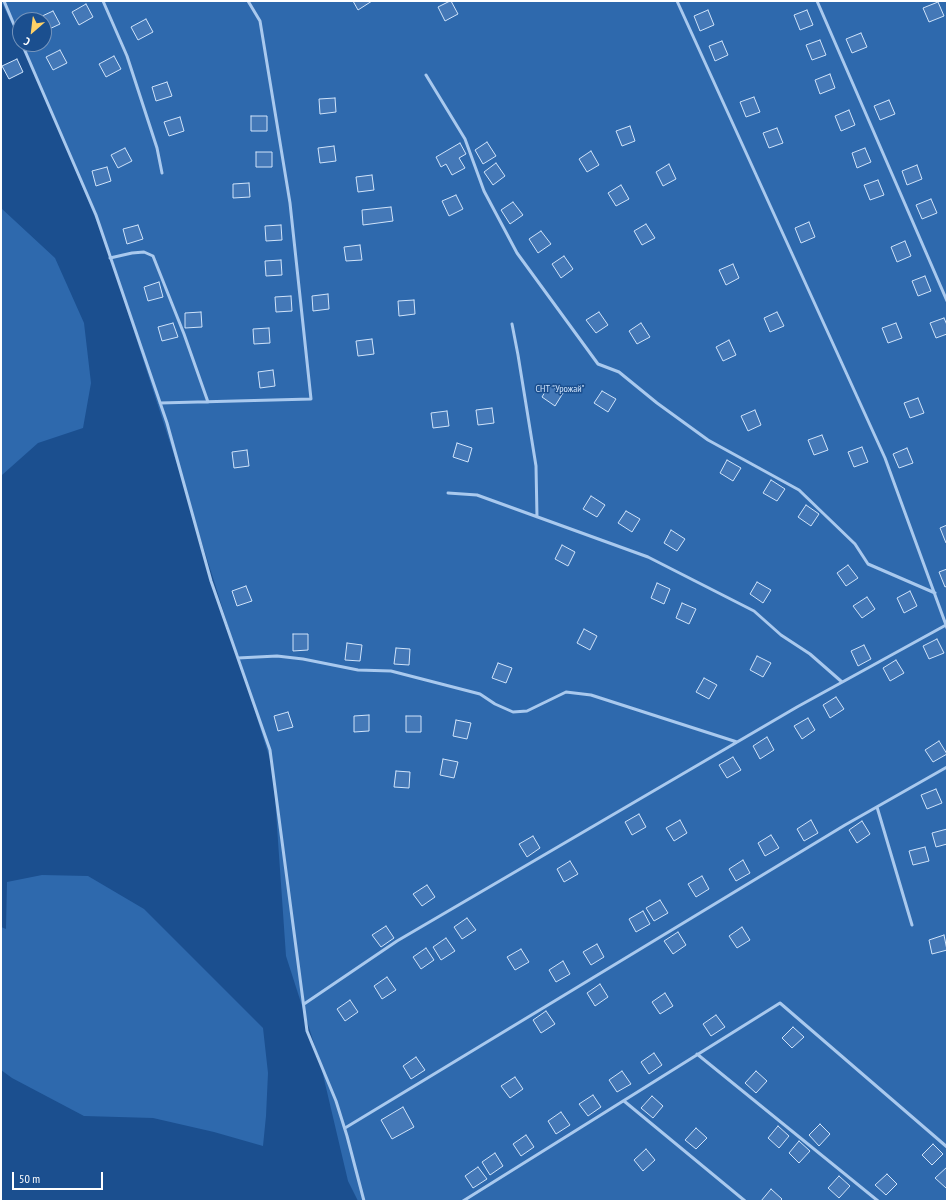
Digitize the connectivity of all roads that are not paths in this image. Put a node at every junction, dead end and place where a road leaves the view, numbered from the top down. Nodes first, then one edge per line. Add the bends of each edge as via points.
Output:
1 (4, 1) edge
2 (103, 1) edge
3 (248, 1) edge
4 (677, 1) edge
5 (817, 1) edge
6 (12, 20) edge
7 (25, 52) edge
8 (426, 75) dead end
9 (162, 173) dead end
10 (110, 258) junction
11 (947, 301) edge
12 (512, 324) dead end
13 (208, 402) junction
14 (160, 403) junction
15 (448, 493) dead end
16 (537, 516) junction
17 (935, 593) junction
18 (947, 626) edge
19 (238, 658) junction
20 (842, 682) junction
21 (737, 742) junction
22 (947, 767) edge
23 (877, 807) junction
24 (912, 925) dead end
25 (304, 1004) junction
26 (697, 1054) junction
27 (624, 1101) junction
28 (345, 1128) junction
29 (947, 1147) edge
30 (364, 1201) edge
31 (463, 1201) edge
32 (745, 1201) edge
33 (878, 1201) edge

1 - 6 lane
2 - 9 lane via 127,56 157,148
3 - 13 lane via 260,22 290,203 310,398
4 - 17 lane via 886,458
5 - 11 lane
7 - 10 lane via 96,215
8 - 17 lane via 465,139 484,191 517,253 598,364 619,372 708,440 799,490 855,544 868,564
10 - 13 lane via 144,252 153,256
10 - 14 lane
12 - 16 lane via 536,466
13 - 14 lane
14 - 19 lane via 211,581
15 - 16 lane via 478,495
16 - 20 lane via 648,557 754,611
17 - 18 lane
18 - 20 lane
19 - 21 lane via 277,656 358,670 391,671 480,694 513,712 527,711 566,692 591,696
19 - 25 lane via 270,750
20 - 21 lane
21 - 25 lane via 397,941
22 - 23 lane
23 - 24 lane
23 - 28 lane
25 - 28 lane via 307,1031
26 - 27 lane
26 - 29 lane via 780,1003
26 - 33 lane
27 - 31 lane
27 - 32 lane
28 - 30 lane

